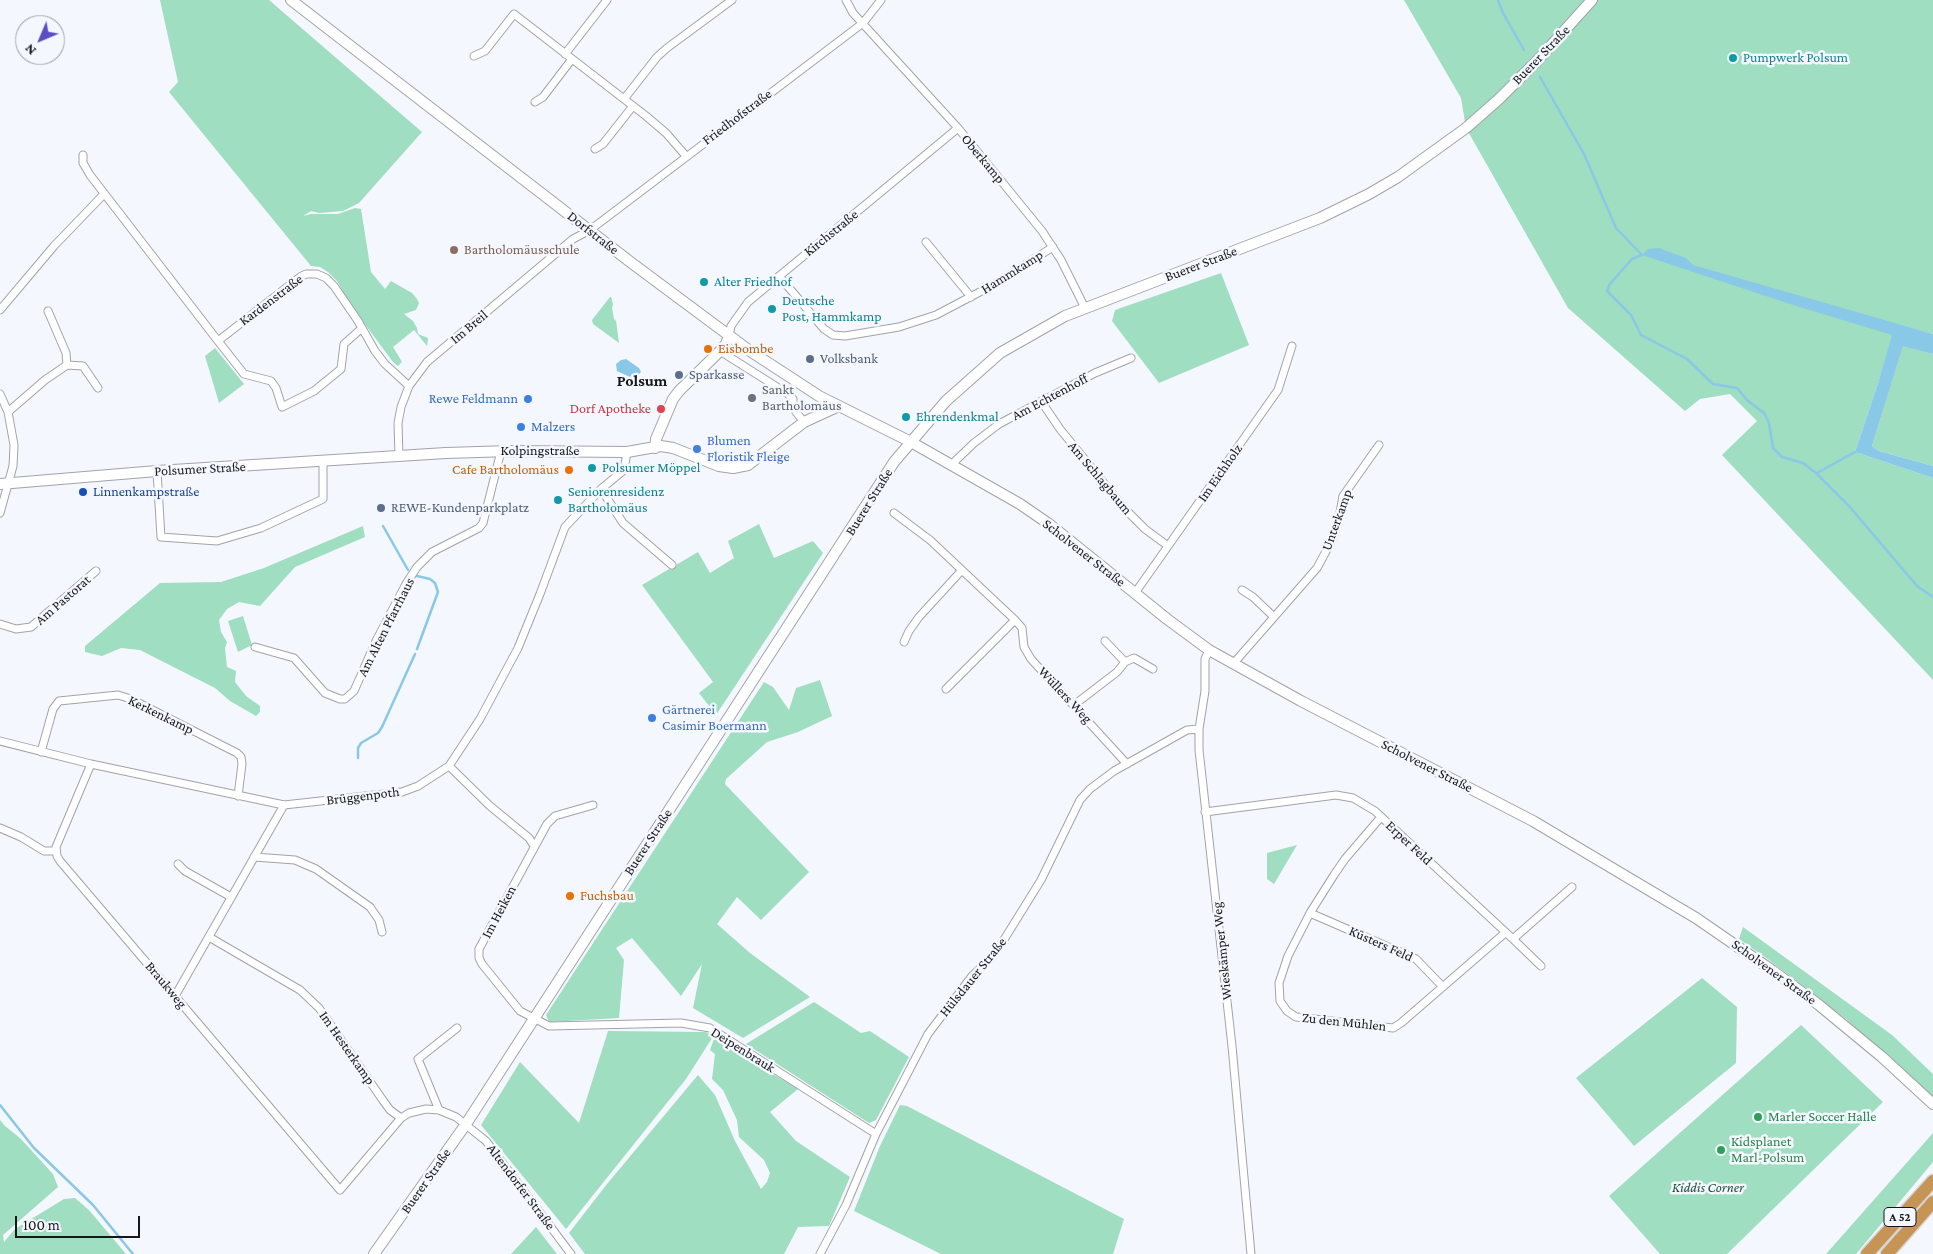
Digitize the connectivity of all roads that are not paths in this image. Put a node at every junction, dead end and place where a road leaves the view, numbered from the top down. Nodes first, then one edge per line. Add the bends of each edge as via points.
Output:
1 (292, 0) edge
2 (607, 0) edge
3 (732, 0) edge
4 (846, 0) edge
5 (881, 0) edge
6 (1592, 0) edge
7 (863, 23) junction
8 (565, 54) junction
9 (474, 56) dead end
10 (572, 59) junction
11 (624, 99) junction
12 (535, 102) dead end
13 (633, 106) junction
14 (958, 128) junction
15 (595, 149) dead end
16 (83, 155) dead end
17 (686, 156) junction
18 (104, 194) junction
19 (590, 230) junction
20 (926, 242) dead end
21 (1053, 247) junction
22 (779, 276) junction
23 (971, 297) junction
24 (1086, 308) junction
25 (0, 310) edge
26 (48, 311) dead end
27 (362, 328) junction
28 (728, 336) junction
29 (218, 341) junction
30 (1292, 346) dead end
31 (720, 351) junction
32 (1131, 358) dead end
33 (67, 365) junction
34 (409, 386) junction
35 (98, 388) dead end
36 (0, 394) edge
37 (1041, 401) junction
38 (839, 406) junction
39 (8, 412) junction
40 (804, 422) junction
41 (911, 442) junction
42 (1379, 445) dead end
43 (654, 448) junction
44 (500, 451) junction
45 (627, 452) junction
46 (399, 456) junction
47 (323, 461) junction
48 (951, 465) junction
49 (157, 471) junction
50 (4, 484) edge
51 (601, 489) junction
52 (0, 513) edge
53 (894, 513) dead end
54 (1168, 546) junction
55 (672, 565) dead end
56 (962, 570) junction
57 (96, 571) dead end
58 (1242, 590) dead end
59 (1135, 593) junction
60 (1274, 617) junction
61 (1015, 620) junction
62 (0, 624) edge
63 (1105, 641) dead end
64 (904, 642) dead end
65 (255, 647) dead end
66 (1209, 650) junction
67 (1125, 662) junction
68 (1233, 664) junction
69 (1152, 669) dead end
70 (946, 689) dead end
71 (1074, 705) junction
72 (1199, 729) junction
73 (0, 741) edge
74 (41, 752) junction
75 (91, 764) junction
76 (1127, 764) junction
77 (448, 766) junction
78 (238, 796) junction
79 (284, 805) junction
80 (593, 805) dead end
81 (1205, 812) junction
82 (1381, 817) junction
83 (0, 828) edge
84 (534, 846) junction
85 (56, 851) junction
86 (254, 857) junction
87 (178, 864) dead end
88 (1572, 887) dead end
89 (231, 897) junction
90 (1310, 913) junction
91 (382, 932) dead end
92 (1505, 933) junction
93 (209, 937) junction
94 (1512, 940) junction
95 (1541, 966) dead end
96 (1443, 987) junction
97 (175, 996) junction
98 (534, 1019) junction
99 (457, 1028) dead end
100 (1933, 1104) edge
101 (439, 1110) junction
102 (401, 1118) junction
103 (466, 1124) junction
104 (876, 1134) junction
105 (1933, 1181) edge
106 (1933, 1202) edge
107 (374, 1254) edge
108 (571, 1254) edge
109 (820, 1254) edge
110 (1251, 1254) edge
111 (1867, 1254) edge
112 (1887, 1254) edge

1 - 19 main road, Dorfstraße
2 - 8 street
3 - 11 street via 667,48
4 - 7 street, Oberkamp
5 - 7 street, Friedhofstraße
6 - 24 main road, Buerer Straße via 1499,99 1466,128 1398,177 1320,218
7 - 14 street, Oberkamp
7 - 17 street, Friedhofstraße
8 - 9 street via 514,14 484,51
8 - 10 street
10 - 11 street
10 - 12 street via 543,97
11 - 13 street
13 - 15 street via 603,144
13 - 17 street via 666,133
14 - 21 street, Oberkamp
14 - 22 street, Kirchstraße
16 - 18 street via 82,163
17 - 19 street, Friedhofstraße
18 - 25 street via 54,246
18 - 29 street
19 - 28 main road, Dorfstraße
19 - 34 street, Im Breil via 574,239 434,356
20 - 23 street, Hammkamp
21 - 23 street, Hammkamp
21 - 24 street, Oberkamp
22 - 23 street, Hammkamp via 824,329 833,335 845,336 918,322
22 - 28 street, Kirchstraße via 748,302
24 - 41 main road, Buerer Straße via 1046,326 1000,353 951,396
26 - 33 street via 66,353
27 - 29 street, Kardenstraße via 326,278 306,274
27 - 29 street via 344,344 340,369 314,391 282,407 271,381 244,374
27 - 34 street, Kardenstraße via 375,351
28 - 31 main road, Kirchstraße
28 - 38 main road, Dorfstraße
30 - 54 street, Im Eichholz via 1278,390
31 - 40 street via 788,394
31 - 43 main road, Kirchstraße via 673,399
32 - 37 street, Am Echtenhoff
33 - 35 street via 83,366
33 - 39 street
34 - 46 street, Im Breil via 398,423
36 - 39 street
37 - 48 street, Am Echtenhoff via 999,424
37 - 54 street, Am Schlagbaum via 1125,509
38 - 40 main road, Kolpingstraße
38 - 41 main road, Dorfstraße
39 - 50 street via 14,445 12,466
40 - 43 main road, Kolpingstraße via 753,462 738,468 725,468 673,448
41 - 48 main road, Scholvener Straße
41 - 98 main road, Buerer Straße via 894,462
42 - 60 street, Unterkamp via 1343,496 1338,523 1317,568
43 - 45 main road, Kolpingstraße
44 - 45 main road, Kolpingstraße
44 - 46 main road, Kolpingstraße
44 - 65 street, Am Alten Pfarrhaus via 483,523 432,552 417,567 376,641 354,691 345,699 325,693 294,658
45 - 51 street, Brüggenpoth via 624,470
46 - 47 main road, Polsumer Straße
47 - 49 main road, Polsumer Straße
47 - 49 street via 323,498 261,528 217,541 161,537
48 - 59 main road, Scholvener Straße via 1049,524
49 - 50 main road, Polsumer Straße
50 - 52 street
51 - 55 street via 623,523
51 - 77 street, Brüggenpoth via 565,527 518,648 482,717
53 - 56 street, Wüllers Weg
54 - 59 street, Im Eichholz
56 - 61 street, Wüllers Weg
56 - 64 street via 919,617
57 - 62 street, Am Pastorat via 31,627 16,629
58 - 60 street
59 - 66 main road, Scholvener Straße
60 - 68 street, Unterkamp
61 - 70 street
61 - 71 street, Wüllers Weg via 1022,628 1024,647 1031,659
63 - 67 street
66 - 68 main road, Scholvener Straße
66 - 72 street, Wieskämper Weg via 1205,659 1205,691
67 - 69 street via 1134,658
67 - 71 street
68 - 100 main road, Scholvener Straße via 1533,821 1696,918 1819,1005
71 - 76 street, Wüllers Weg
72 - 76 street, Hülsdauer Straße via 1187,730
72 - 81 street, Wieskämper Weg
73 - 74 street, Brüggenpoth
74 - 75 street, Brüggenpoth
74 - 78 street, Kerkenkamp via 58,701 118,696 131,699 237,752 242,764
75 - 78 street, Brüggenpoth
75 - 85 street
76 - 104 street, Hülsdauer Straße via 1090,789 1080,800 1041,880 990,959 972,976 928,1034
77 - 79 street, Brüggenpoth via 418,786 402,792
77 - 84 street
78 - 79 street, Brüggenpoth
79 - 86 street
80 - 84 street, Im Heiken via 555,816
81 - 82 street, Erper Feld via 1336,795 1353,798
81 - 110 street, Wieskämper Weg via 1232,1046
82 - 90 street, Zu den Mühlen via 1345,859
82 - 92 street, Erper Feld
83 - 85 street via 44,851
84 - 98 street, Im Heiken via 479,949 479,958 520,1011
85 - 97 street, Braukweg via 60,861
86 - 89 street
86 - 91 street via 295,860 316,869 370,907
87 - 89 street
88 - 94 street
89 - 93 street
90 - 96 street, Küsters Feld via 1416,959
90 - 96 street, Zu den Mühlen via 1288,956 1279,983 1280,1001 1296,1017 1393,1028
92 - 94 street, Erper Feld
92 - 96 street, Zu den Mühlen
93 - 97 street
93 - 102 street, Im Hesterkamp via 300,990 319,1008 390,1110
94 - 95 street, Erper Feld
97 - 102 street, Braukweg via 340,1190
98 - 103 main road, Buerer Straße
98 - 104 street, Deipenbrauk via 549,1026 681,1022 710,1028
99 - 101 street via 418,1059
101 - 102 street via 426,1109
101 - 103 street
103 - 107 main road, Buerer Straße
103 - 108 street, Altendorfer Straße via 486,1141
104 - 109 street, Hülsdauer Straße via 846,1205
105 - 111 highway, A 52
106 - 112 highway, A 52

